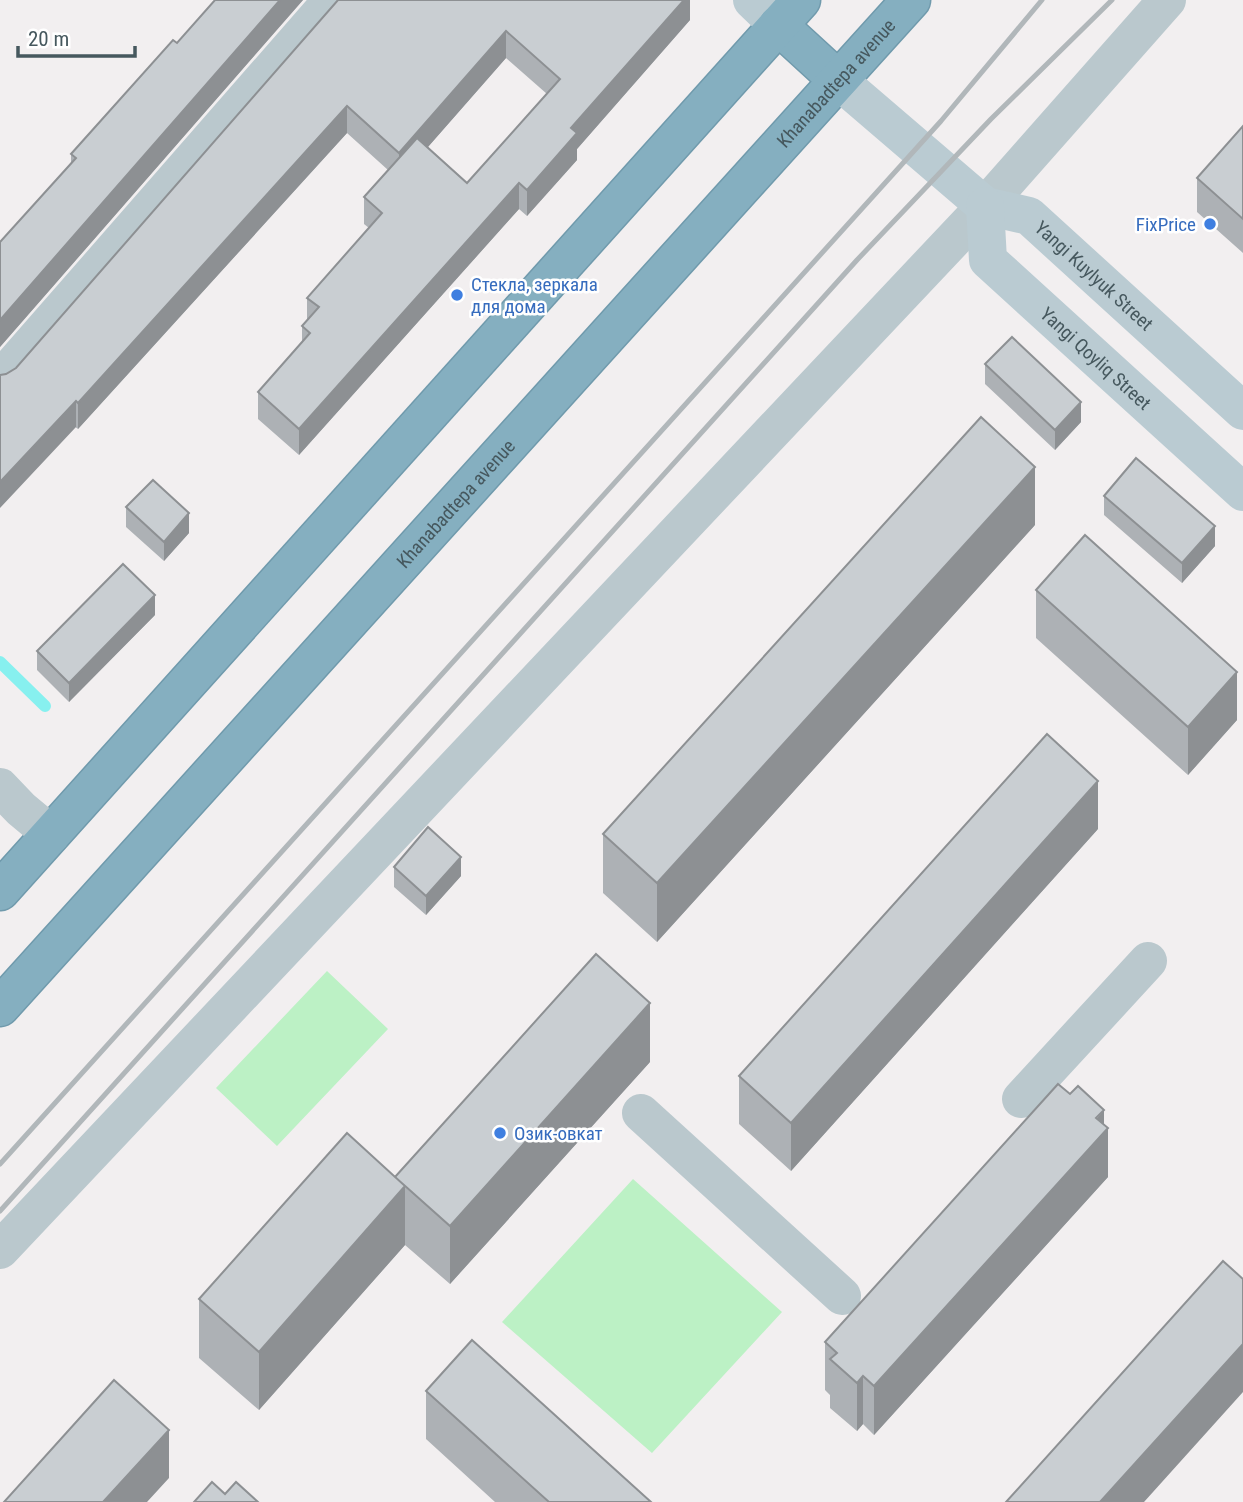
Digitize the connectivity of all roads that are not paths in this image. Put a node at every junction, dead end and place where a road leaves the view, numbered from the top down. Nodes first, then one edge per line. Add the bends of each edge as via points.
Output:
1 (332, 0) edge
2 (911, 0) edge
3 (1167, 0) edge
4 (777, 8) edge
5 (838, 80) junction
6 (985, 206) junction
7 (0, 380) edge
8 (1243, 411) edge
9 (1243, 492) edge
10 (0, 787) edge
11 (51, 834) junction
12 (0, 891) edge
13 (1148, 961) dead end
14 (0, 1007) edge
15 (1021, 1099) dead end
16 (641, 1113) dead end
17 (0, 1250) edge
18 (842, 1296) dead end

1 - 7 street
2 - 5 highway, Khanabadtepa avenue
3 - 6 street
4 - 5 highway
4 - 11 highway
5 - 6 main road, Yangi Kuylyuk Street
5 - 14 highway, Khanabadtepa avenue
6 - 8 main road, Yangi Kuylyuk Street via 1029,216
6 - 9 main road, Yangi Qoyliq Street via 988,260
6 - 17 street
10 - 11 street
11 - 12 highway
13 - 15 street
16 - 18 street

